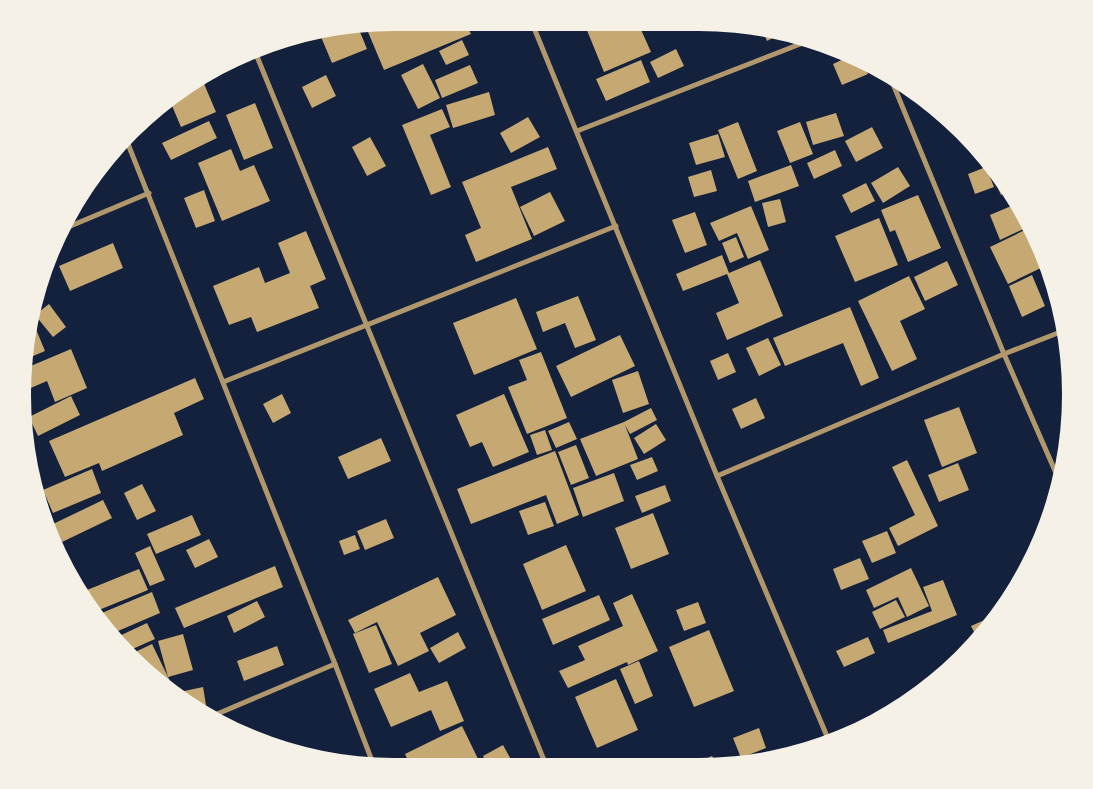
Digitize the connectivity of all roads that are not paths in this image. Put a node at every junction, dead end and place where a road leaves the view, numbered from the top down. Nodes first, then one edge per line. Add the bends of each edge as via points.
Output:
1 (536, 31) edge
2 (797, 45) edge
3 (258, 58) edge
4 (895, 89) edge
5 (577, 131) junction
6 (129, 147) edge
7 (149, 194) junction
8 (74, 225) edge
9 (616, 226) junction
10 (366, 324) junction
11 (1057, 333) edge
12 (1004, 354) junction
13 (223, 382) junction
14 (1054, 469) edge
15 (717, 476) junction
16 (335, 664) junction
17 (220, 713) edge
18 (826, 734) edge
19 (371, 757) edge
20 (544, 758) edge

1 - 5 street
2 - 5 street
3 - 10 street
4 - 12 street
5 - 9 street
6 - 7 street
7 - 8 street
7 - 13 street
9 - 10 street
9 - 15 street
10 - 13 street
10 - 20 street
11 - 12 street
12 - 14 street
12 - 15 street
13 - 16 street
15 - 18 street
16 - 17 street
16 - 19 street

